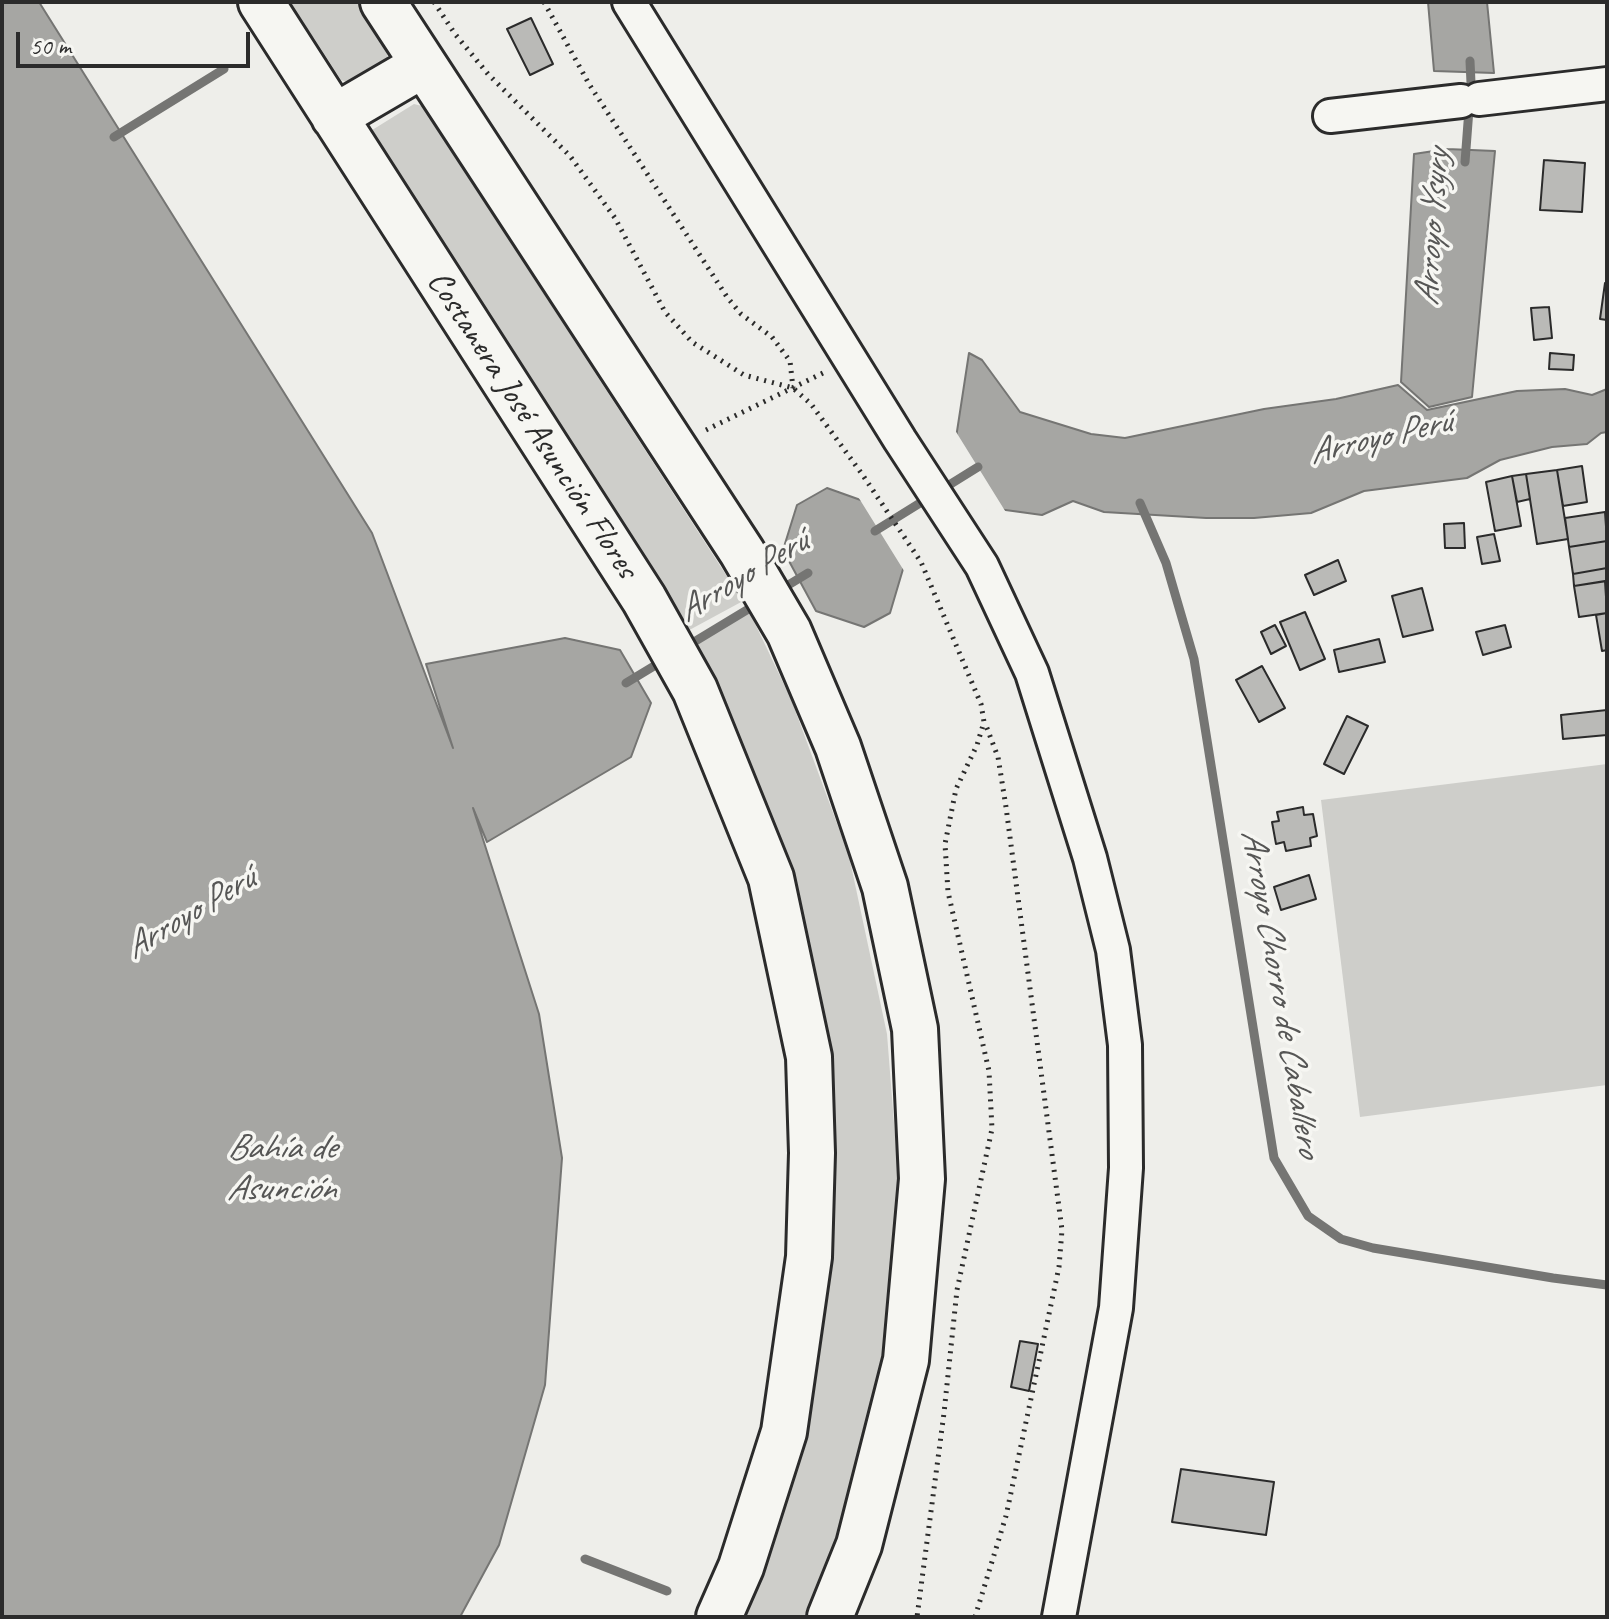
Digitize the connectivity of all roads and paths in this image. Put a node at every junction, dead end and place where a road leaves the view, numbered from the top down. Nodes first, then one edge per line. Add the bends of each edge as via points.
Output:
1 (261, 2) edge
2 (383, 2) edge
3 (434, 2) edge
4 (544, 2) edge
5 (629, 2) edge
6 (423, 65) junction
7 (1607, 84) edge
8 (1330, 116) dead end
9 (334, 117) junction
10 (824, 372) dead end
11 (793, 388) junction
12 (696, 435) dead end
13 (921, 562) dead end
14 (984, 722) dead end
15 (719, 1617) edge
16 (830, 1617) edge
17 (975, 1617) edge
18 (1059, 1617) edge

1 - 9 highway, Costanera José Asunción Flores
2 - 6 highway
3 - 11 path via 488,74 570,156 615,218 665,312 692,342 744,375
4 - 11 path via 589,84 727,297 772,337 790,361
5 - 18 street via 982,566 1032,673 1090,858 1113,950 1125,1045 1126,1168 1116,1308
6 - 9 highway
6 - 16 highway via 789,632 838,747 885,887 915,1029 922,1179 906,1360 859,1545
7 - 8 street
9 - 15 highway, Costanera José Asunción Flores via 644,599 695,690 771,878 809,1057 809,1257 784,1432 741,1567
10 - 11 path
11 - 12 path
11 - 13 path via 811,404
14 - 17 path via 998,757 1006,807 1062,1230 1059,1267 1006,1516

